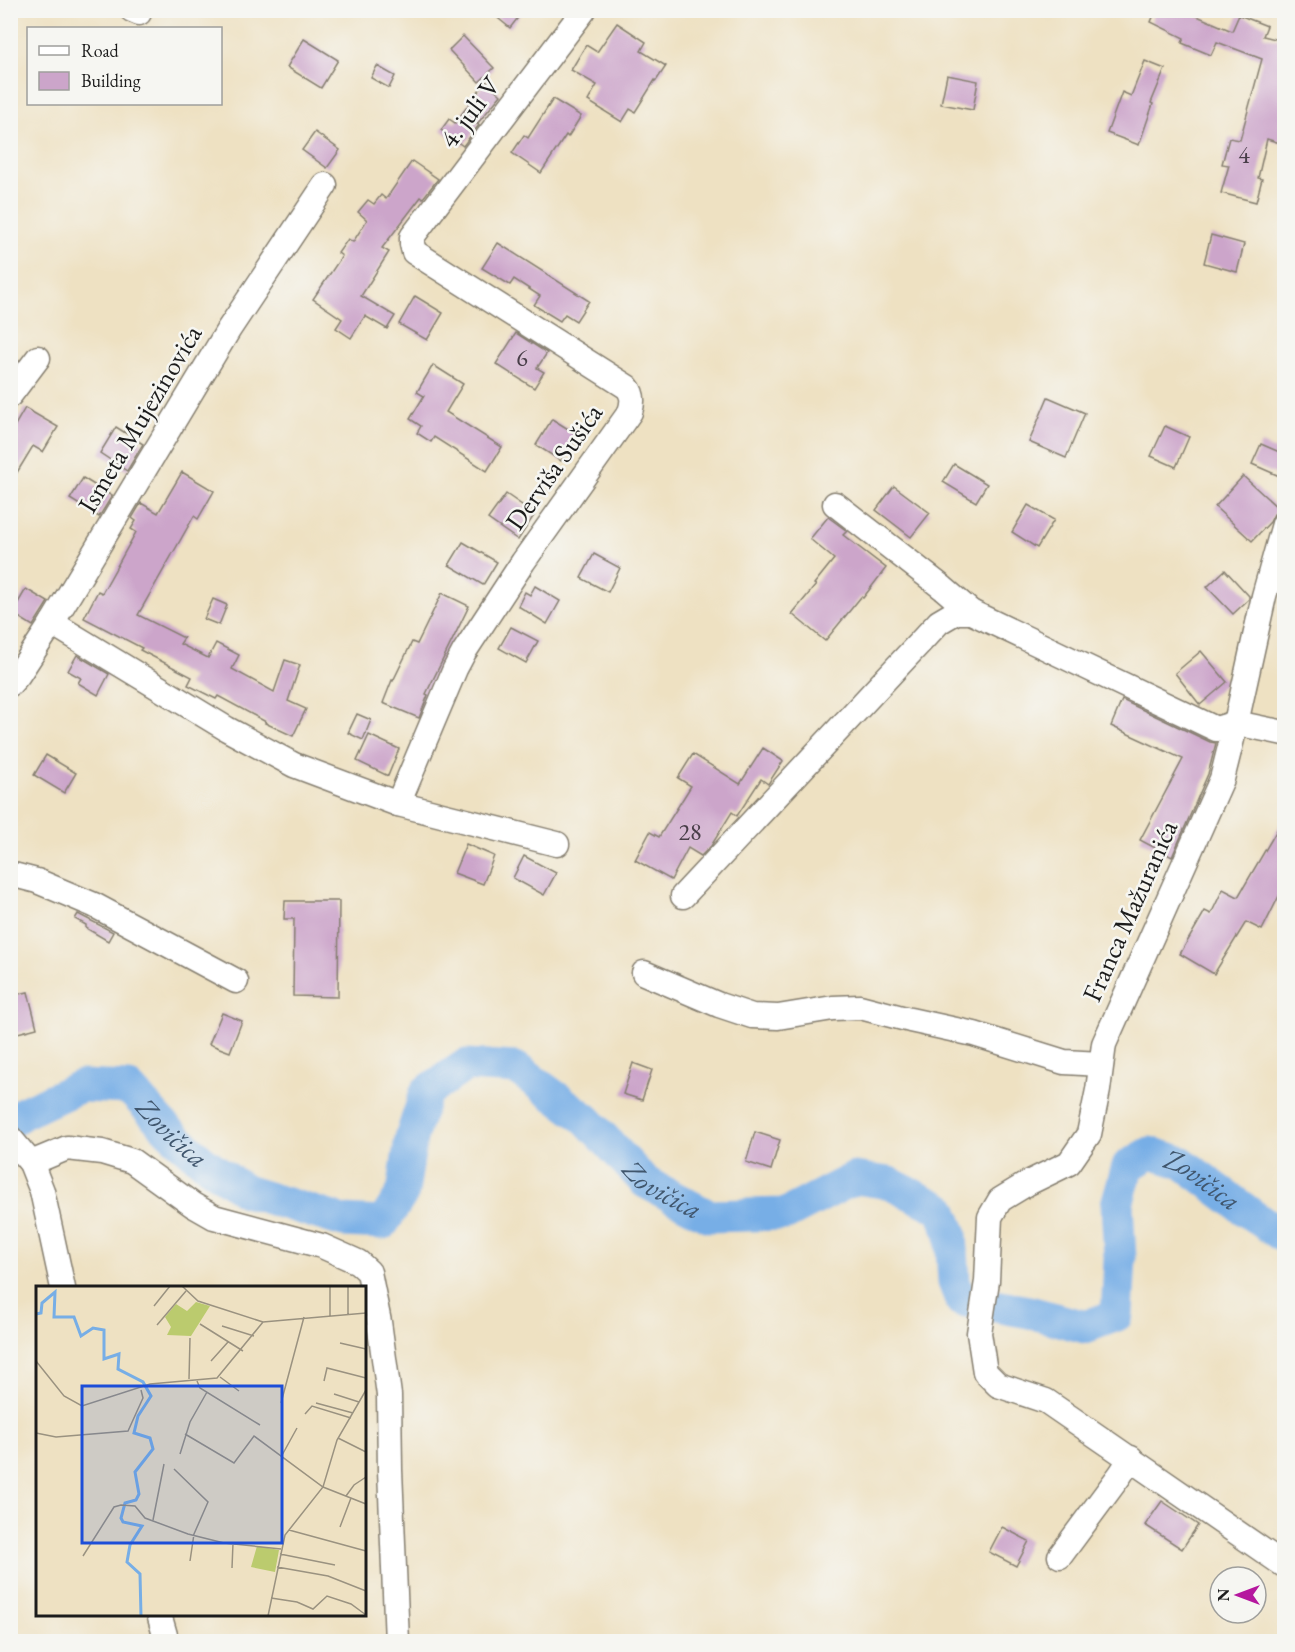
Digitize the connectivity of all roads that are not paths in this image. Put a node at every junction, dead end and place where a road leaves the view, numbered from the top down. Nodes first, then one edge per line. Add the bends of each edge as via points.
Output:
1 (579, 12) edge
2 (325, 185) dead end
3 (414, 252) joint
4 (38, 358) dead end
5 (10, 395) edge
6 (836, 504) dead end
7 (1284, 524) edge
8 (971, 612) junction
9 (52, 623) junction
10 (10, 684) edge
11 (1236, 723) junction
12 (1284, 733) edge
13 (398, 804) junction
14 (557, 844) dead end
15 (10, 874) edge
16 (683, 896) dead end
17 (644, 973) dead end
18 (236, 981) dead end
19 (1101, 1064) junction
20 (20, 1149) edge
21 (63, 1286) edge
22 (1131, 1458) junction
23 (1060, 1556) dead end
24 (1284, 1565) edge
25 (160, 1616) edge
26 (167, 1641) edge
27 (398, 1641) edge

1 - 3 street, 4. juli V via 412,237
2 - 9 street, Ismeta Mujezinovića via 229,329
3 - 13 street, Derviša Sušića via 627,387 633,399 630,412 464,652
4 - 5 street
6 - 8 street
7 - 11 street, Franca Mažuranića
8 - 11 street via 1216,729
8 - 16 street via 956,612 939,622
9 - 10 street, Ismeta Mujezinovića
9 - 13 street via 294,765
11 - 12 street
11 - 19 street, Franca Mažuranića via 1222,779 1104,1044
13 - 14 street
15 - 18 street via 94,905
17 - 19 street via 752,1016 777,1017 860,1007 974,1034 1064,1062
19 - 22 street, Franca Mažuranića via 1089,1134 1069,1163 1000,1200 990,1217 987,1281 979,1333 985,1372 998,1385 1046,1401
20 - 21 street via 42,1191
20 - 27 street via 67,1148 132,1161 214,1217 322,1246 358,1262 369,1272 389,1395
22 - 23 street
22 - 24 street, Franca Mažuranića
25 - 26 street

